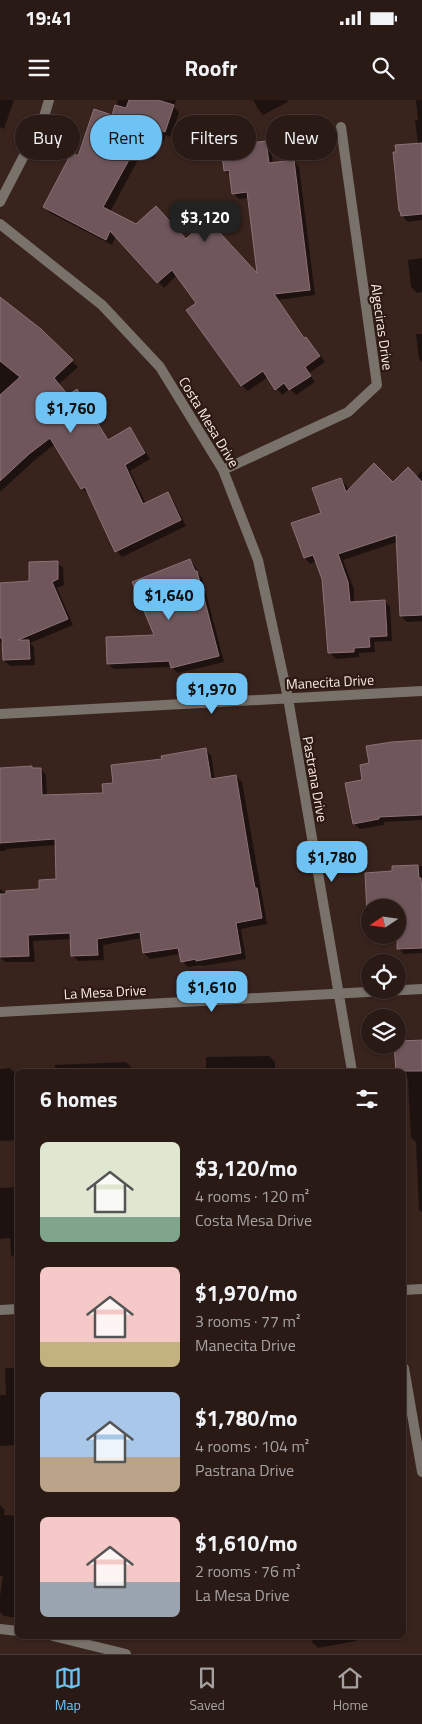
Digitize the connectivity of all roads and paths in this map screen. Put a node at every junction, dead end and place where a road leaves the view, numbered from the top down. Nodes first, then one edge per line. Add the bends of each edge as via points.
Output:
1 (49, 100) edge
2 (341, 127) dead end
3 (0, 202) edge
4 (0, 224) edge
5 (223, 470) junction
6 (422, 691) edge
7 (288, 698) junction
8 (0, 714) edge
9 (422, 989) edge
10 (338, 994) junction
11 (0, 1012) edge
12 (352, 1069) edge
13 (422, 1288) edge
14 (406, 1290) edge
15 (15, 1309) edge
16 (0, 1310) edge
17 (406, 1380) edge
18 (422, 1472) edge
19 (0, 1629) edge
20 (15, 1631) edge
21 (65, 1639) edge
22 (126, 1654) edge

1 - 3 street
2 - 5 street, Algeciras Drive via 377,385 348,412
4 - 5 street, Costa Mesa Drive via 102,305 160,367
5 - 7 street, Costa Mesa Drive via 258,560
6 - 7 street, Manecita Drive
7 - 8 street, Manecita Drive
7 - 10 street, Pastrana Drive
9 - 10 street, La Mesa Drive
10 - 11 street, La Mesa Drive
10 - 12 street, Pastrana Drive
13 - 14 street
15 - 16 street
17 - 18 street
19 - 20 street
21 - 22 street

